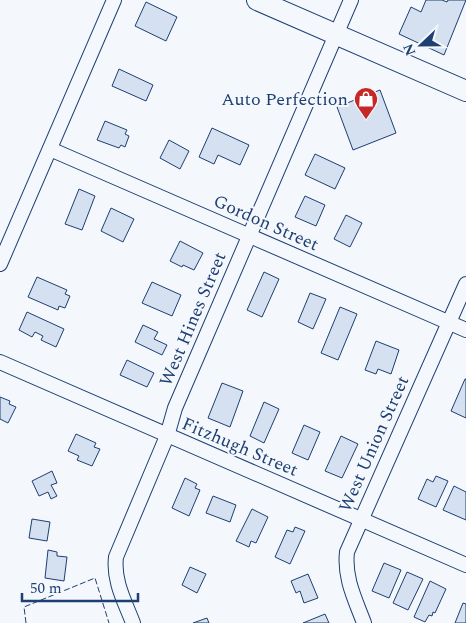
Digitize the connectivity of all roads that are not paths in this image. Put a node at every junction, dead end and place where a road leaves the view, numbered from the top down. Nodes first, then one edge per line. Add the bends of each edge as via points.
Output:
1 (114, 0) edge
2 (257, 0) edge
3 (351, 0) edge
4 (337, 35) junction
5 (466, 91) edge
6 (50, 149) junction
7 (249, 236) junction
8 (0, 264) edge
9 (466, 284) edge
10 (448, 323) junction
11 (466, 330) edge
12 (0, 362) edge
13 (167, 436) junction
14 (361, 520) junction
15 (466, 565) edge
16 (133, 623) edge
17 (364, 623) edge

1 - 6 street
2 - 4 street
3 - 4 street, West Hines Street
4 - 5 street
4 - 7 street, West Hines Street
6 - 7 street, Gordon Street
6 - 8 street
7 - 10 street, Gordon Street
7 - 13 street, West Hines Street via 175,408
9 - 10 street, West Union Street
10 - 11 street, Gordon Street
10 - 14 street, West Union Street
12 - 13 street, Fitzhugh Street
13 - 14 street, Fitzhugh Street
13 - 16 street, West Hines Street via 116,557 114,570
14 - 15 street, Fitzhugh Street
14 - 17 street, West Union Street via 347,552 346,563 350,588

